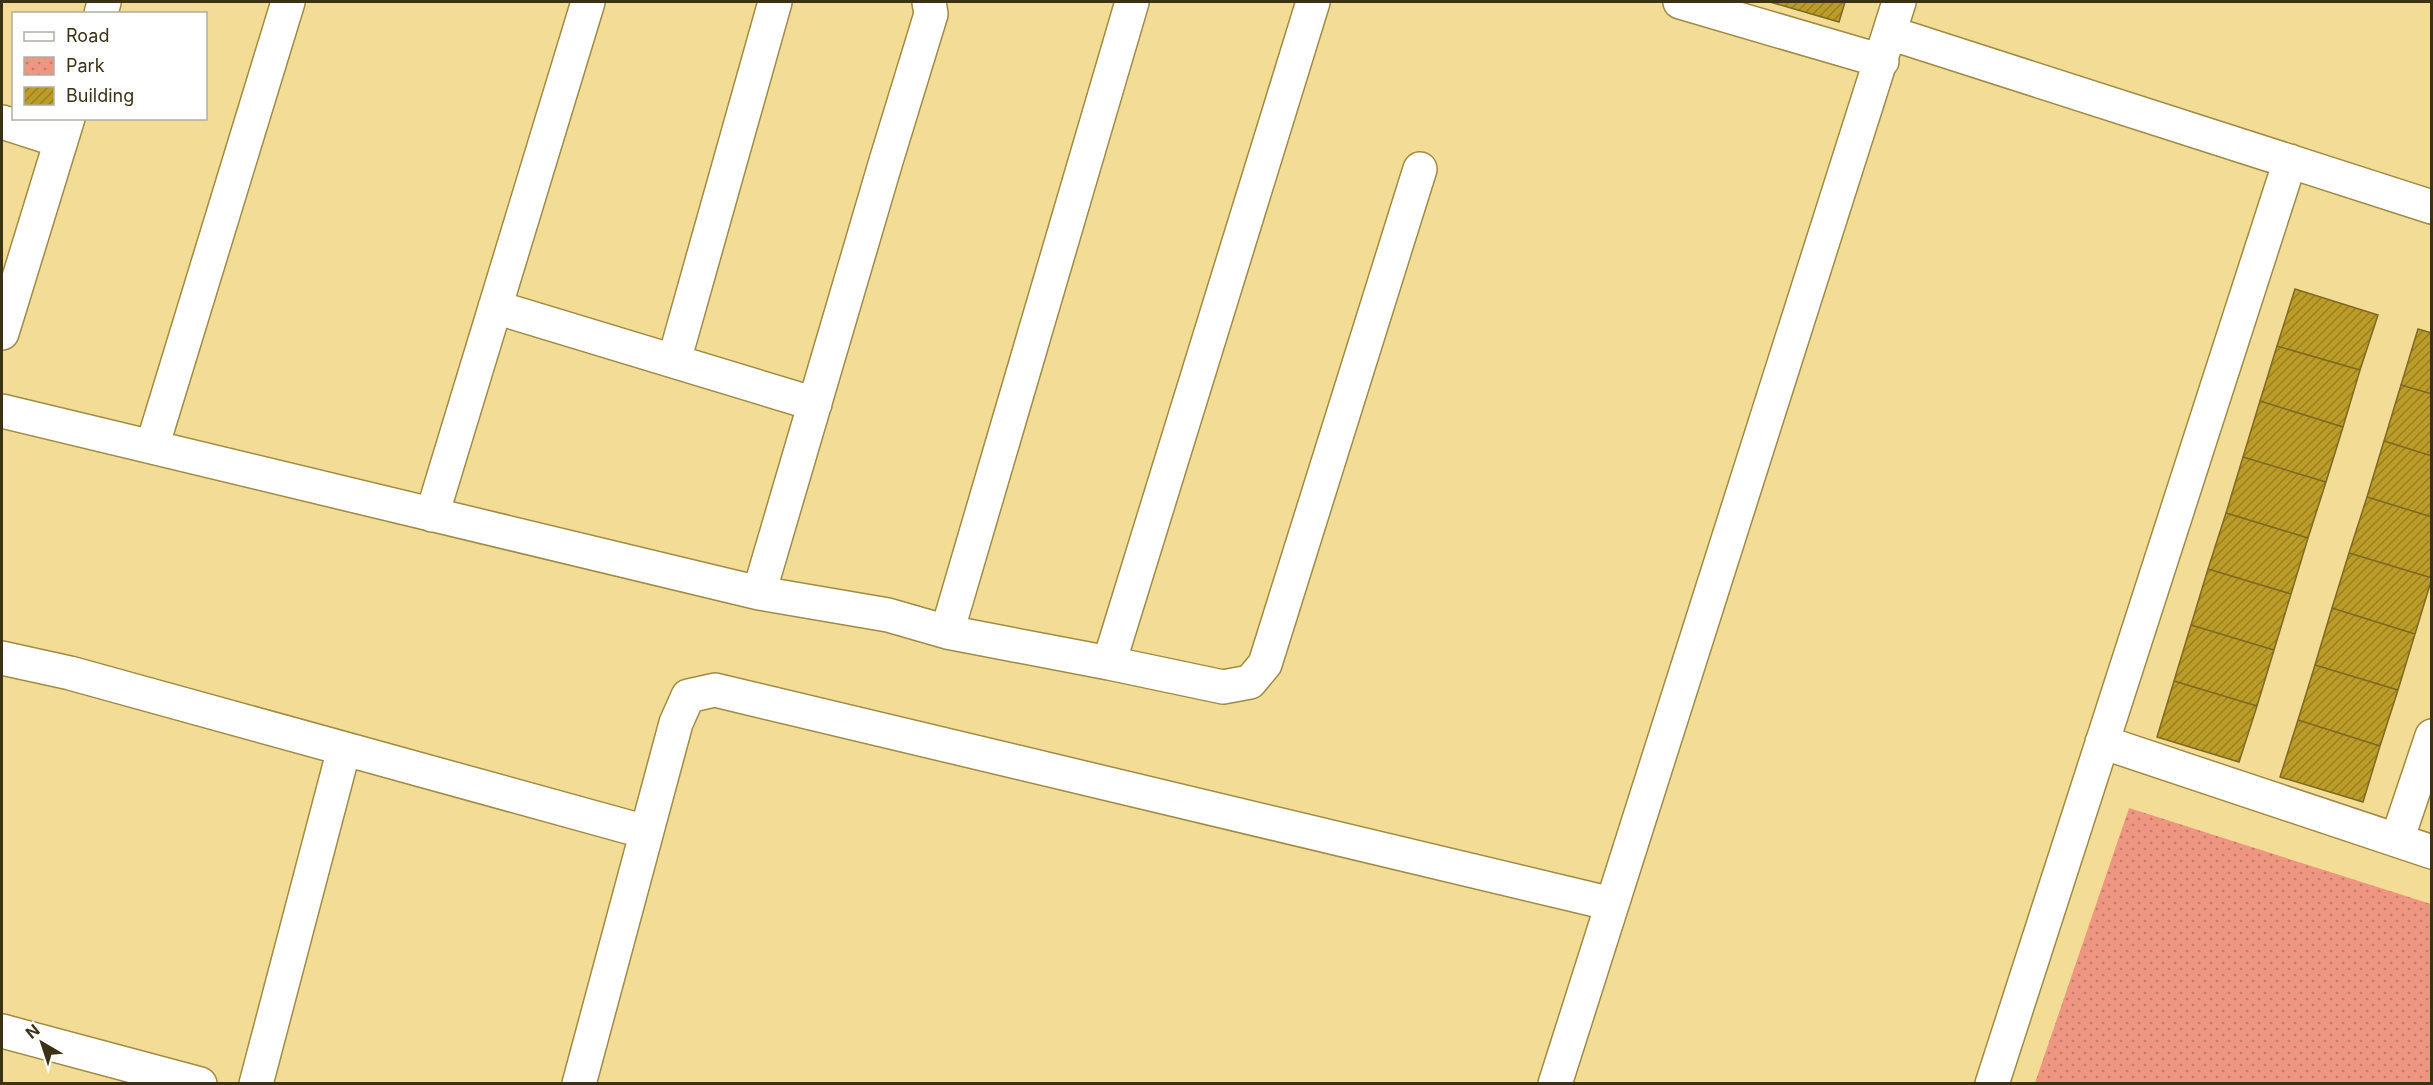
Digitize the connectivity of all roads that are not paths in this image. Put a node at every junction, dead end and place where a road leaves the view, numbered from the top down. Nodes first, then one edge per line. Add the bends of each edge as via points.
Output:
1 (288, 2) edge
2 (588, 2) edge
3 (775, 2) edge
4 (929, 2) edge
5 (1132, 2) edge
6 (1313, 2) edge
7 (1680, 2) edge
8 (1899, 2) edge
9 (1886, 47) junction
10 (2, 122) edge
11 (65, 130) edge
12 (2290, 161) junction
13 (1420, 169) dead end
14 (2432, 207) edge
15 (495, 307) junction
16 (4, 313) edge
17 (674, 361) junction
18 (815, 404) junction
19 (2, 411) edge
20 (152, 447) junction
21 (432, 515) junction
22 (759, 593) junction
23 (946, 632) junction
24 (2, 658) edge
25 (1109, 663) junction
26 (2432, 736) edge
27 (2102, 742) junction
28 (344, 749) junction
29 (646, 832) junction
30 (2397, 840) junction
31 (2432, 852) edge
32 (1612, 904) junction
33 (2, 1031) edge
34 (200, 1083) edge
35 (256, 1083) edge
36 (579, 1083) edge
37 (1555, 1083) edge
38 (1992, 1083) edge

1 - 20 street
2 - 15 street
3 - 17 street
4 - 18 street via 931,14
5 - 23 street
6 - 25 street
7 - 9 street
8 - 9 street
9 - 12 street
9 - 32 street
10 - 11 street
11 - 16 street
12 - 14 street
12 - 27 street
13 - 25 street via 1265,664 1250,682 1223,687
15 - 17 street
15 - 21 street
17 - 18 street
18 - 22 street
19 - 20 street
20 - 21 street
21 - 22 street
22 - 23 street via 888,615
23 - 25 street
24 - 28 street
26 - 30 street
27 - 30 street
27 - 38 street
28 - 29 street
28 - 35 street
29 - 32 street via 687,696 715,690
29 - 36 street
30 - 31 street
32 - 37 street
33 - 34 street

